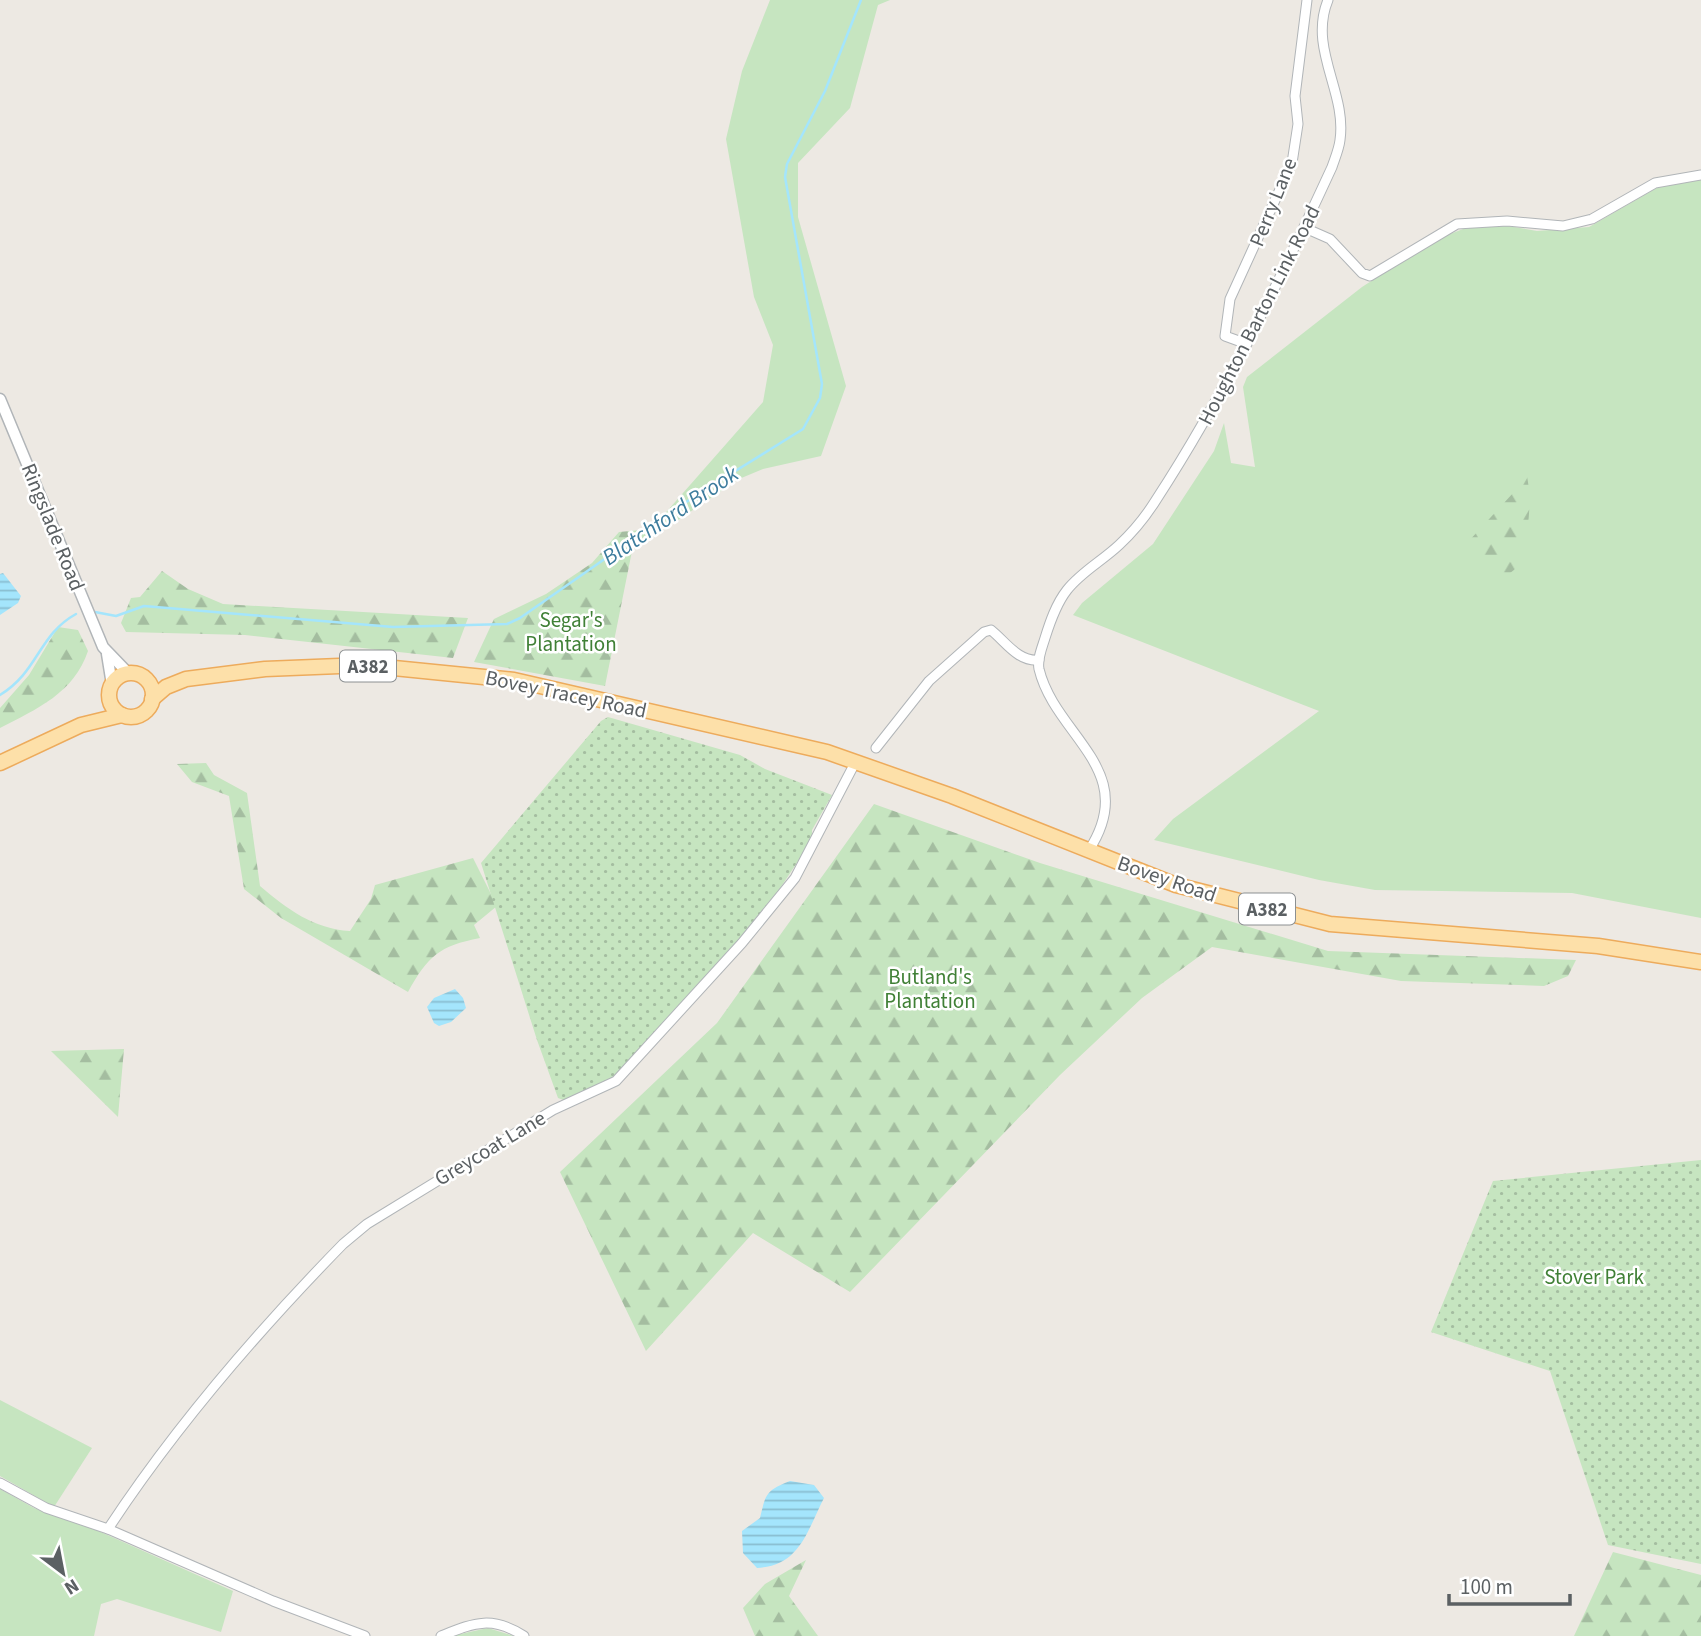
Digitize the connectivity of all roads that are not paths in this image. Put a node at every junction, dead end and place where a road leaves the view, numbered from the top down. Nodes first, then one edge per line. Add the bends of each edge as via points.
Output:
1 (1307, 0) edge
2 (1328, 0) edge
3 (1701, 175) edge
4 (1305, 228) junction
5 (1247, 344) junction
6 (0, 399) edge
7 (107, 654) junction
8 (1039, 660) junction
9 (129, 674) junction
10 (145, 678) junction
11 (186, 679) junction
12 (111, 691) junction
13 (152, 699) junction
14 (122, 715) junction
15 (82, 725) junction
16 (876, 748) dead end
17 (856, 761) junction
18 (0, 763) edge
19 (1089, 850) junction
20 (1701, 962) edge
21 (0, 1483) edge
22 (108, 1529) junction
23 (365, 1636) edge
24 (441, 1636) edge
25 (524, 1636) edge

1 - 5 street, Perry Lane via 1292,163 1230,299 1226,321 1225,336
2 - 4 street, Houghton Barton Link Road via 1321,36 1340,140
3 - 4 street via 1656,183 1592,219 1563,226 1507,221 1457,224 1370,275 1362,273 1330,239
4 - 5 street, Houghton Barton Link Road
5 - 8 street, Houghton Barton Link Road via 1224,390 1149,510 1059,601
6 - 7 street, Ringslade Road
7 - 9 street, Ringslade Road
7 - 12 street, Ringslade Road
8 - 16 street via 1029,661 991,630 984,632 929,681
8 - 19 street via 1059,710 1096,761 1105,797 1098,836
9 - 10 main road
9 - 12 main road via 117,679
10 - 11 main road, Bovey Tracey Road / A382
10 - 13 main road
11 - 13 main road, Bovey Tracey Road / A382
11 - 17 main road, Bovey Tracey Road / A382 via 265,669 364,665 464,674 549,686
12 - 14 main road via 113,707
12 - 15 main road
13 - 14 main road via 144,712
14 - 15 main road
15 - 18 main road
17 - 19 main road, Bovey Road / A382
17 - 22 street, Greycoat Lane via 794,878 742,943 616,1082 553,1110 355,1234 204,1400
19 - 20 main road, Bovey Road / A382 via 1176,885 1330,924 1598,946
21 - 22 street via 46,1508
22 - 23 street
24 - 25 street via 492,1621

